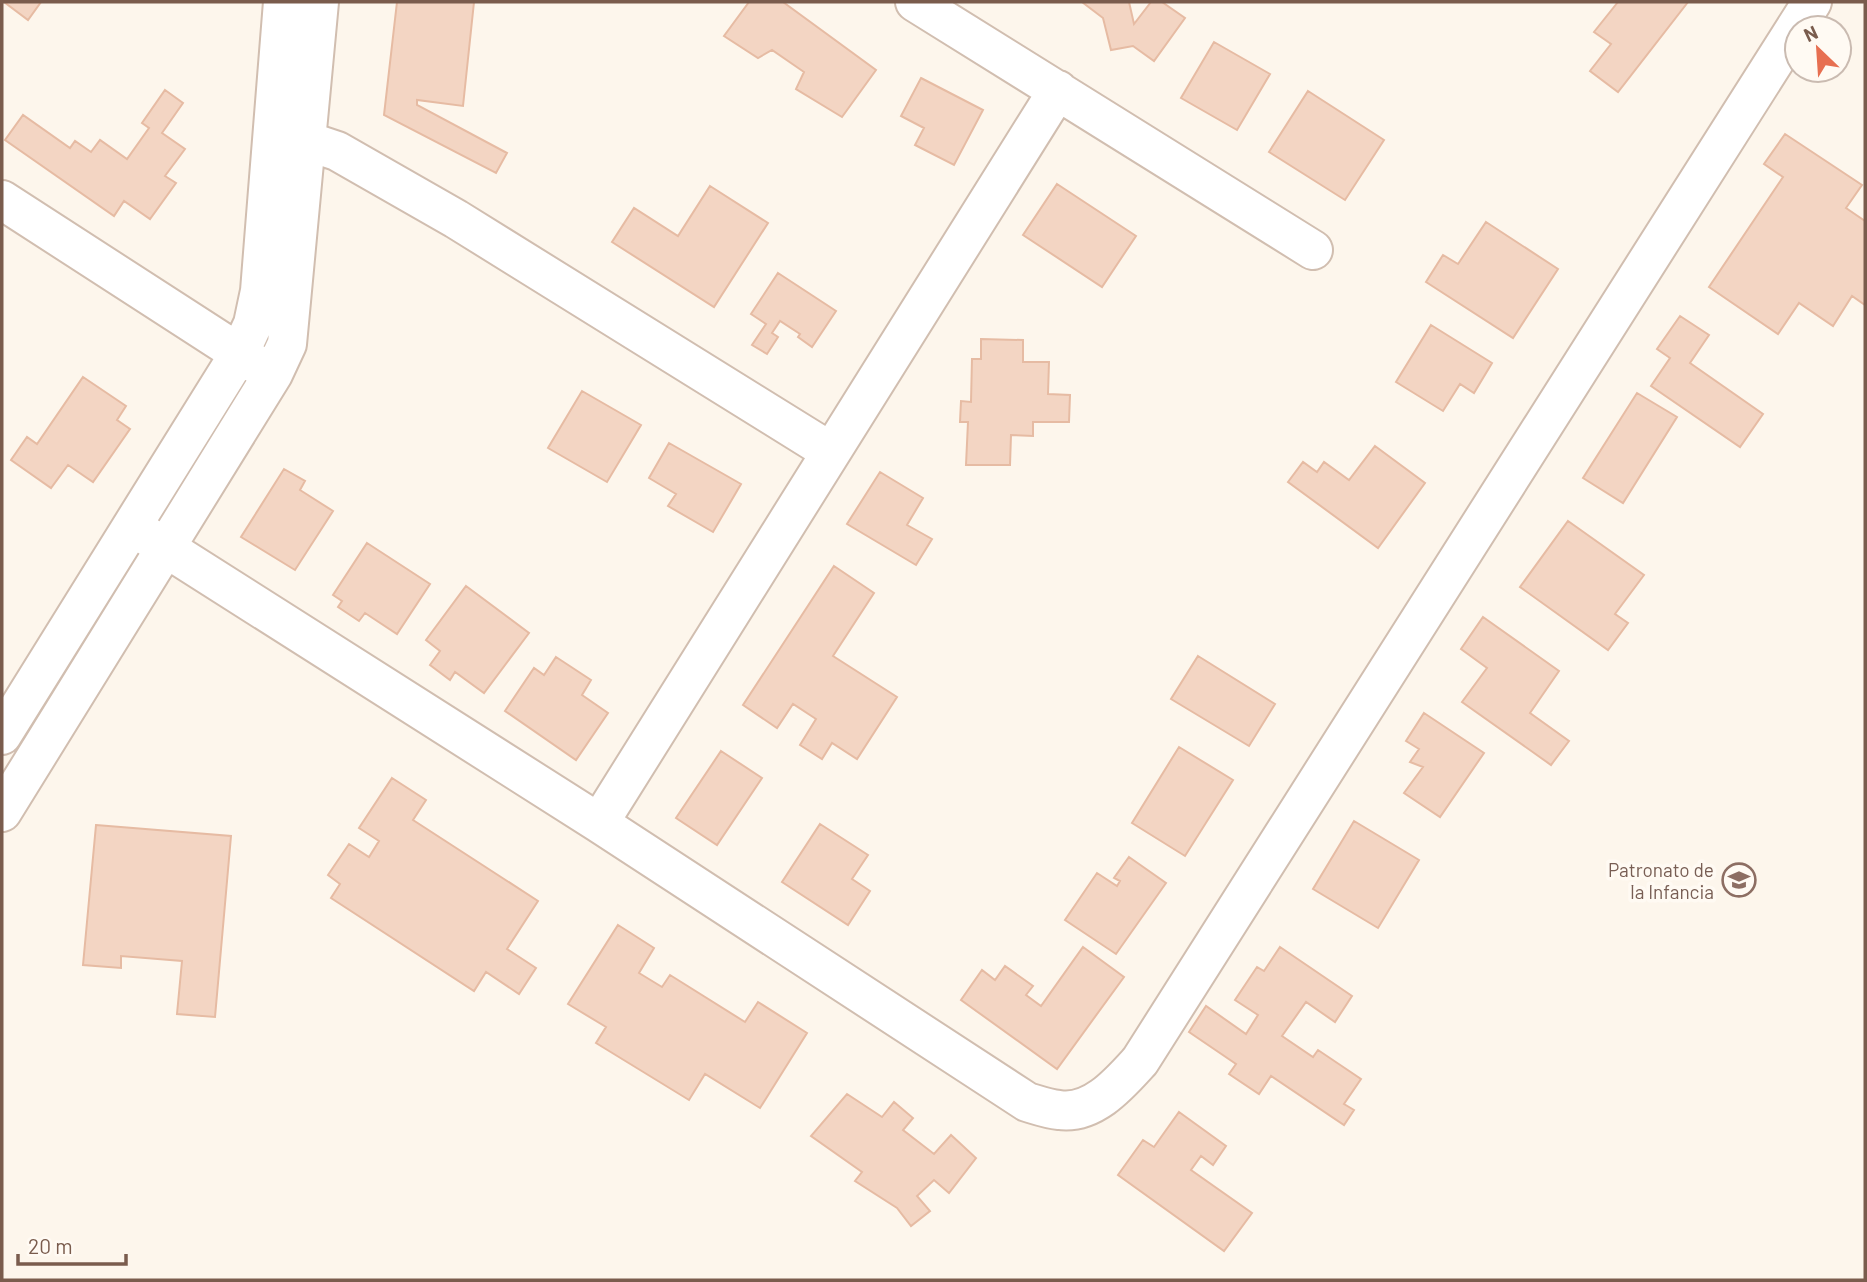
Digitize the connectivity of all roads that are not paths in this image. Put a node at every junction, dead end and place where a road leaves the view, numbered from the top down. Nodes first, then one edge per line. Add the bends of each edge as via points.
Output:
1 (283, 2) edge
2 (319, 2) edge
3 (915, 2) edge
4 (1812, 2) edge
5 (1058, 90) junction
6 (307, 141) junction
7 (2, 200) edge
8 (1312, 250) dead end
9 (239, 354) junction
10 (273, 374) junction
11 (831, 452) junction
12 (133, 527) junction
13 (166, 549) junction
14 (5, 723) edge
15 (45, 743) junction
16 (2, 812) edge
17 (599, 823) junction

1 - 9 street via 260,291 253,324
2 - 6 street
3 - 5 street
4 - 17 street via 1140,1061 1115,1089 1088,1106 1062,1111 1027,1102
5 - 8 street
5 - 11 street
6 - 10 street via 287,344
6 - 11 street via 337,151 456,219
7 - 9 street
9 - 10 street
9 - 12 street
10 - 13 street
11 - 17 street
12 - 13 street
12 - 14 street
13 - 15 street
13 - 17 street
14 - 15 street
15 - 16 street

